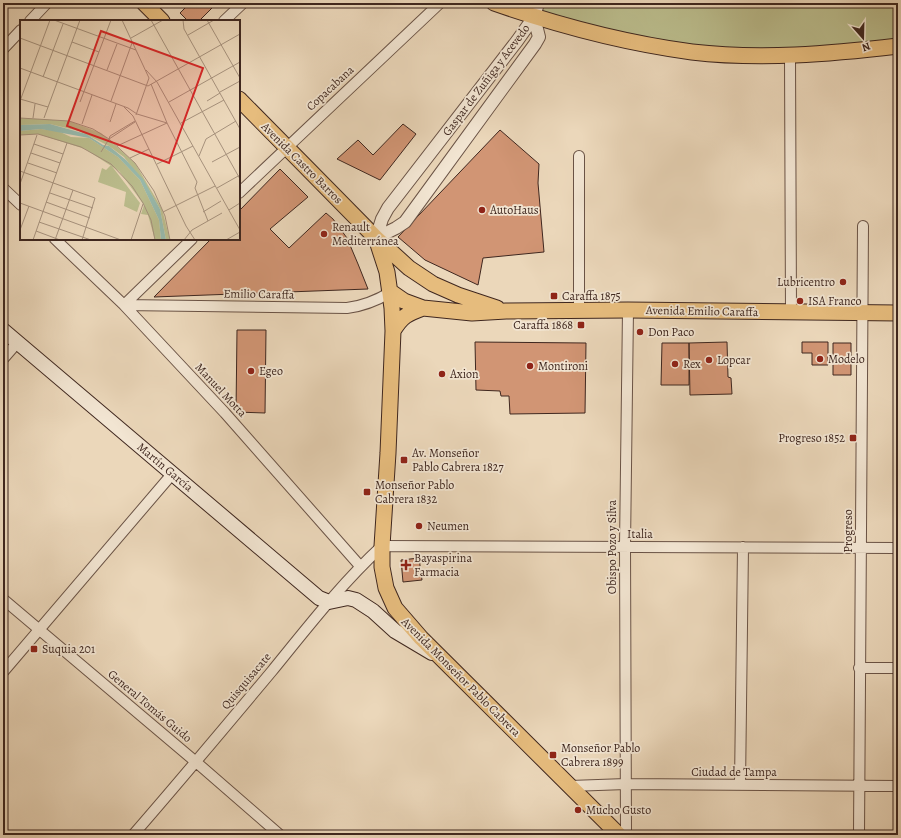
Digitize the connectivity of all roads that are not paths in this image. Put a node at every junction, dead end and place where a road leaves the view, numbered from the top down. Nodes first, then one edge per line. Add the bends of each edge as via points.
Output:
1 (47, 3) edge
2 (144, 3) edge
3 (243, 3) edge
4 (440, 3) edge
5 (494, 3) edge
6 (537, 8) edge
7 (31, 20) edge
8 (161, 20) edge
9 (225, 20) edge
10 (20, 31) edge
11 (898, 46) edge
12 (3, 49) edge
13 (790, 56) junction
14 (240, 100) edge
15 (287, 147) junction
16 (579, 156) dead end
17 (3, 188) edge
18 (240, 192) edge
19 (20, 204) edge
20 (863, 226) dead end
21 (376, 238) junction
22 (57, 240) edge
23 (191, 240) edge
24 (391, 292) junction
25 (124, 305) junction
26 (423, 308) junction
27 (628, 310) junction
28 (506, 311) junction
29 (579, 311) junction
30 (791, 312) junction
31 (862, 313) junction
32 (898, 313) edge
33 (3, 330) edge
34 (393, 331) junction
35 (17, 343) junction
36 (3, 360) edge
37 (173, 473) junction
38 (382, 546) junction
39 (625, 546) junction
40 (743, 547) junction
41 (861, 548) junction
42 (898, 548) edge
43 (360, 566) junction
44 (3, 599) edge
45 (329, 602) junction
46 (39, 630) junction
47 (443, 660) junction
48 (860, 668) junction
49 (898, 668) edge
50 (3, 672) edge
51 (196, 762) junction
52 (626, 784) junction
53 (740, 785) junction
54 (570, 786) junction
55 (859, 786) junction
56 (898, 786) edge
57 (133, 835) edge
58 (280, 835) edge
59 (619, 835) edge
60 (626, 835) edge
61 (858, 835) edge

1 - 7 street
2 - 8 main road
3 - 9 street
4 - 15 street, Copacabana
5 - 6 main road
6 - 13 main road via 615,38 692,52
6 - 21 street, Gaspar de Zuñiga y Acevedo via 517,41 388,208
6 - 21 street, Gaspar de Zuñiga y Acevedo via 538,37 535,44 405,222
10 - 12 street
11 - 13 main road
13 - 30 street
14 - 15 main road, Avenida Castro Barros
15 - 18 street, Copacabana
15 - 21 main road, Avenida Castro Barros
16 - 29 street
17 - 19 street
20 - 31 street, Progreso
21 - 24 main road, Avenida Castro Barros via 388,272
21 - 28 main road, Avenida Emilio Caraffa via 409,268 433,284
22 - 25 street, Manuel Motta
23 - 25 street
24 - 25 street, Emilio Caraffa via 373,302 348,308
24 - 26 main road, Avenida Emilio Caraffa via 404,301
24 - 34 main road, Avenida Monseñor Pablo Cabrera
25 - 43 street, Manuel Motta
26 - 28 main road, Avenida Emilio Caraffa via 472,313
26 - 34 main road via 407,314
27 - 29 main road, Avenida Emilio Caraffa
27 - 30 main road, Avenida Emilio Caraffa
27 - 39 street, Obispo Pozo y Silva
28 - 29 main road, Avenida Emilio Caraffa
30 - 31 main road, Avenida Emilio Caraffa
31 - 32 main road, Avenida Emilio Caraffa
31 - 41 street, Progreso
33 - 35 main road, Martín García
34 - 38 main road, Avenida Monseñor Pablo Cabrera
35 - 36 street
35 - 37 main road, Martín García
37 - 45 main road, Martín García via 319,598
37 - 46 street
38 - 39 street, Italia
38 - 43 street, Quisquisacate
38 - 47 main road, Avenida Monseñor Pablo Cabrera via 383,578 390,599 416,634
39 - 40 street, Italia
39 - 52 street, Obispo Pozo y Silva
40 - 41 street, Italia
40 - 53 street
41 - 42 street, Italia
41 - 48 street, Progreso
43 - 45 street, Quisquisacate
44 - 46 street, General Tomás Guido
45 - 47 main road via 348,598 356,600 395,631
45 - 51 street, Quisquisacate
46 - 50 street
46 - 51 street, General Tomás Guido
47 - 54 main road, Avenida Monseñor Pablo Cabrera
48 - 49 street
48 - 55 street, Progreso
51 - 57 street, Quisquisacate
51 - 58 street, General Tomás Guido
52 - 53 street, Ciudad de Tampa
52 - 54 street, Ciudad de Tampa
52 - 60 street, Obispo Pozo y Silva
53 - 55 street, Ciudad de Tampa
54 - 59 main road, Avenida Monseñor Pablo Cabrera
55 - 56 street, Ciudad de Tampa
55 - 61 street, Progreso

